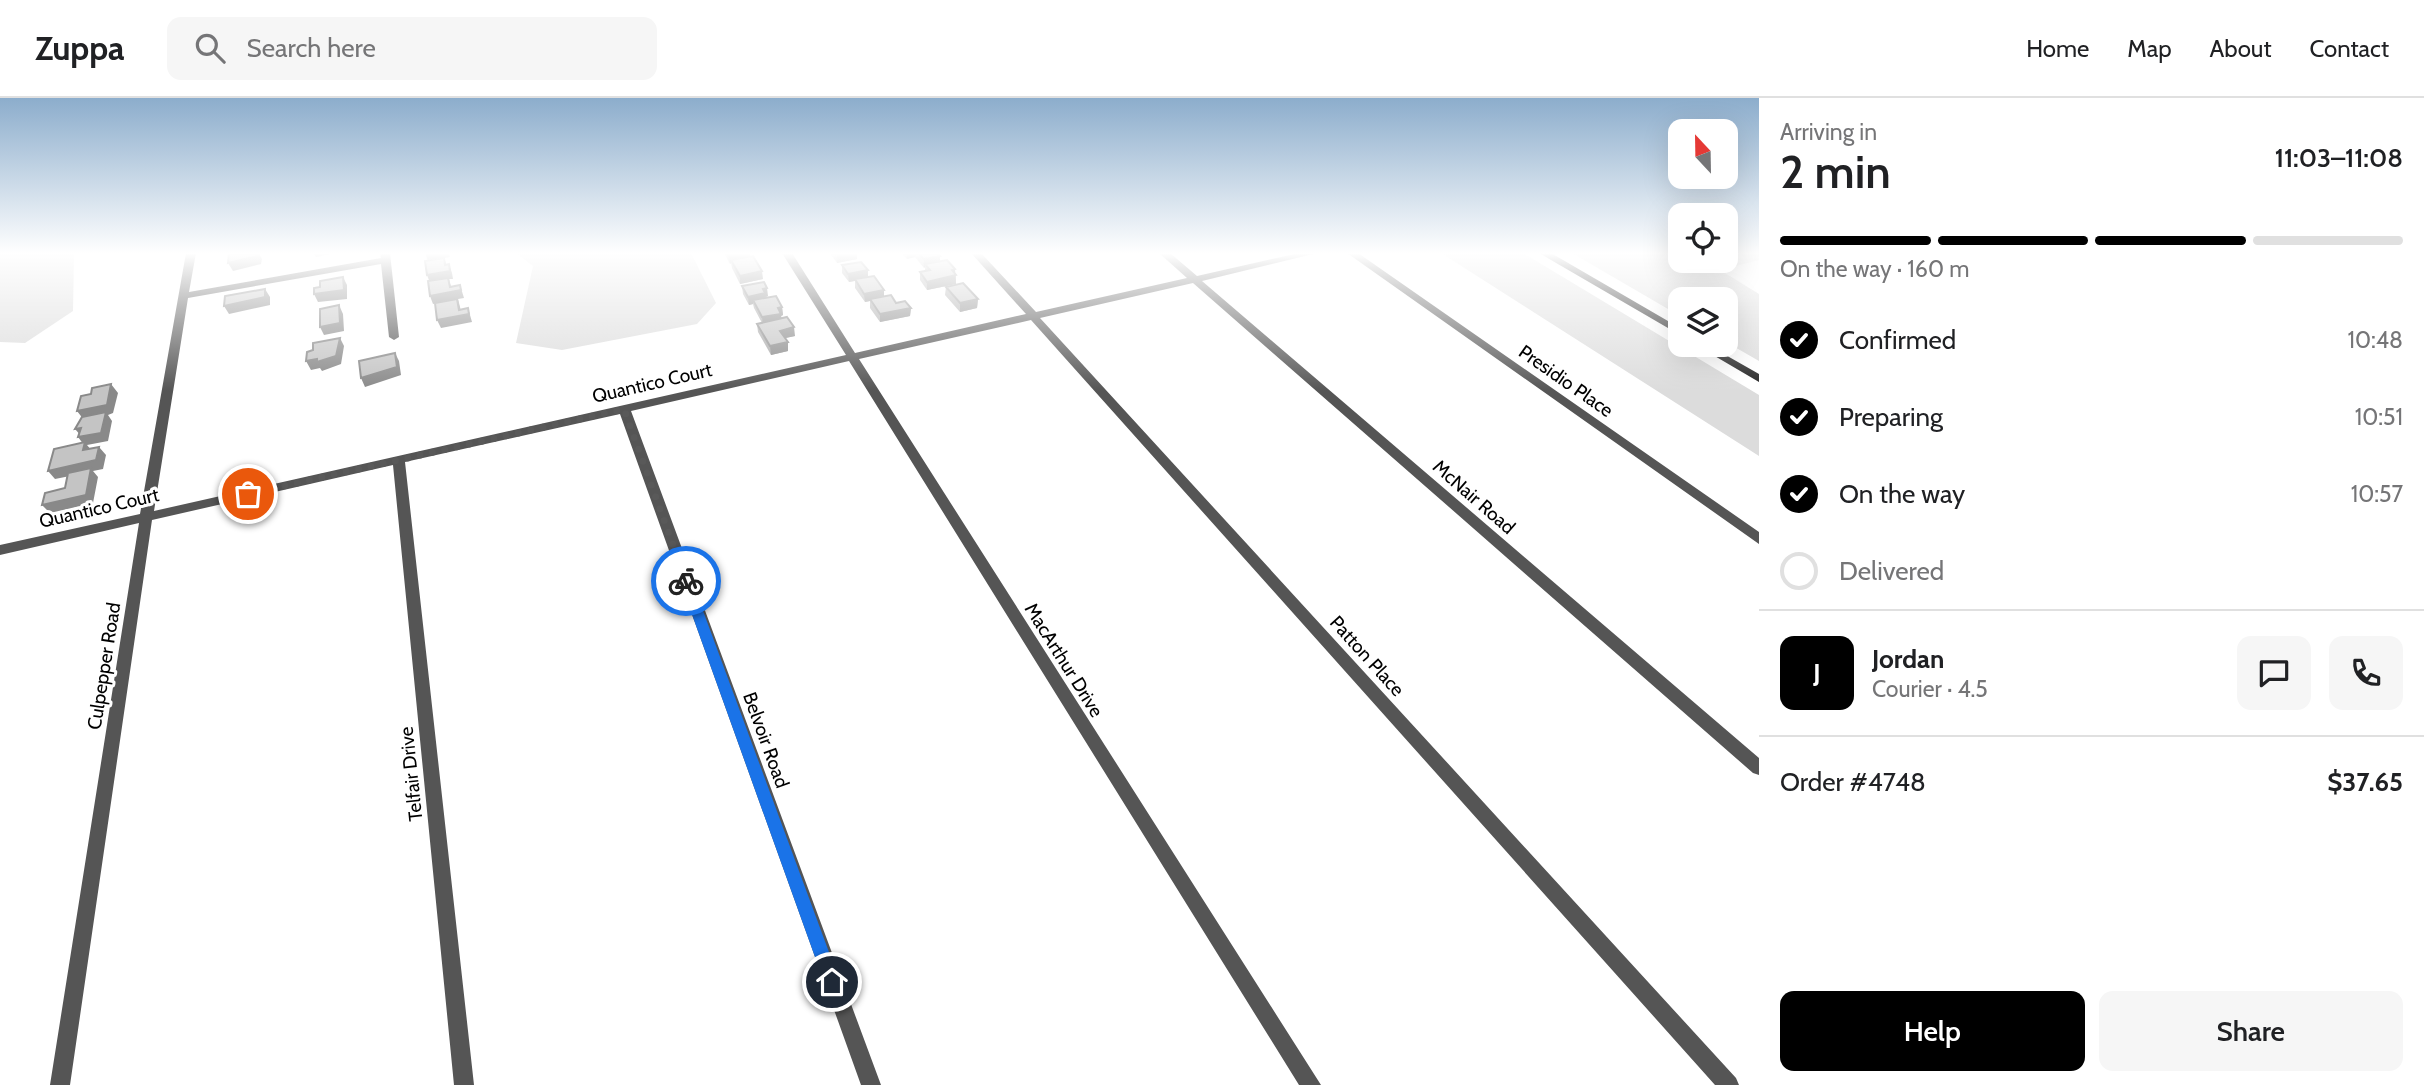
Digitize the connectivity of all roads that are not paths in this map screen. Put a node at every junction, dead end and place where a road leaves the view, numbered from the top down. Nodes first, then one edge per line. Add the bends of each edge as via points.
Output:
1 (183, 299) edge
2 (390, 299) edge
3 (818, 299) edge
4 (1018, 299) edge
5 (1107, 299) edge
6 (1218, 299) edge
7 (1418, 299) edge
8 (1623, 299) edge
9 (1033, 316) junction
10 (1668, 325) edge
11 (394, 337) dead end
12 (855, 357) junction
13 (1721, 357) edge
14 (1759, 379) edge
15 (624, 409) junction
16 (399, 459) junction
17 (146, 517) junction
18 (1759, 539) edge
19 (0, 550) edge
20 (1759, 768) edge
21 (60, 1085) edge
22 (464, 1085) edge
23 (871, 1085) edge
24 (1311, 1085) edge
25 (1729, 1085) edge

1 - 17 street, Culpepper Road
2 - 11 street
3 - 12 street, MacArthur Drive
4 - 9 street, Patton Place
5 - 9 street, Quantico Court
6 - 20 street, McNair Road
7 - 18 street, Presidio Place
8 - 10 street
9 - 12 street, Quantico Court
9 - 25 street, Patton Place
12 - 15 street, Quantico Court
12 - 24 street, MacArthur Drive via 1003,600
13 - 14 street
15 - 16 street, Quantico Court
15 - 23 street, Belvoir Road
16 - 17 street, Quantico Court
16 - 22 street, Telfair Drive
17 - 19 street, Quantico Court
17 - 21 street, Culpepper Road

